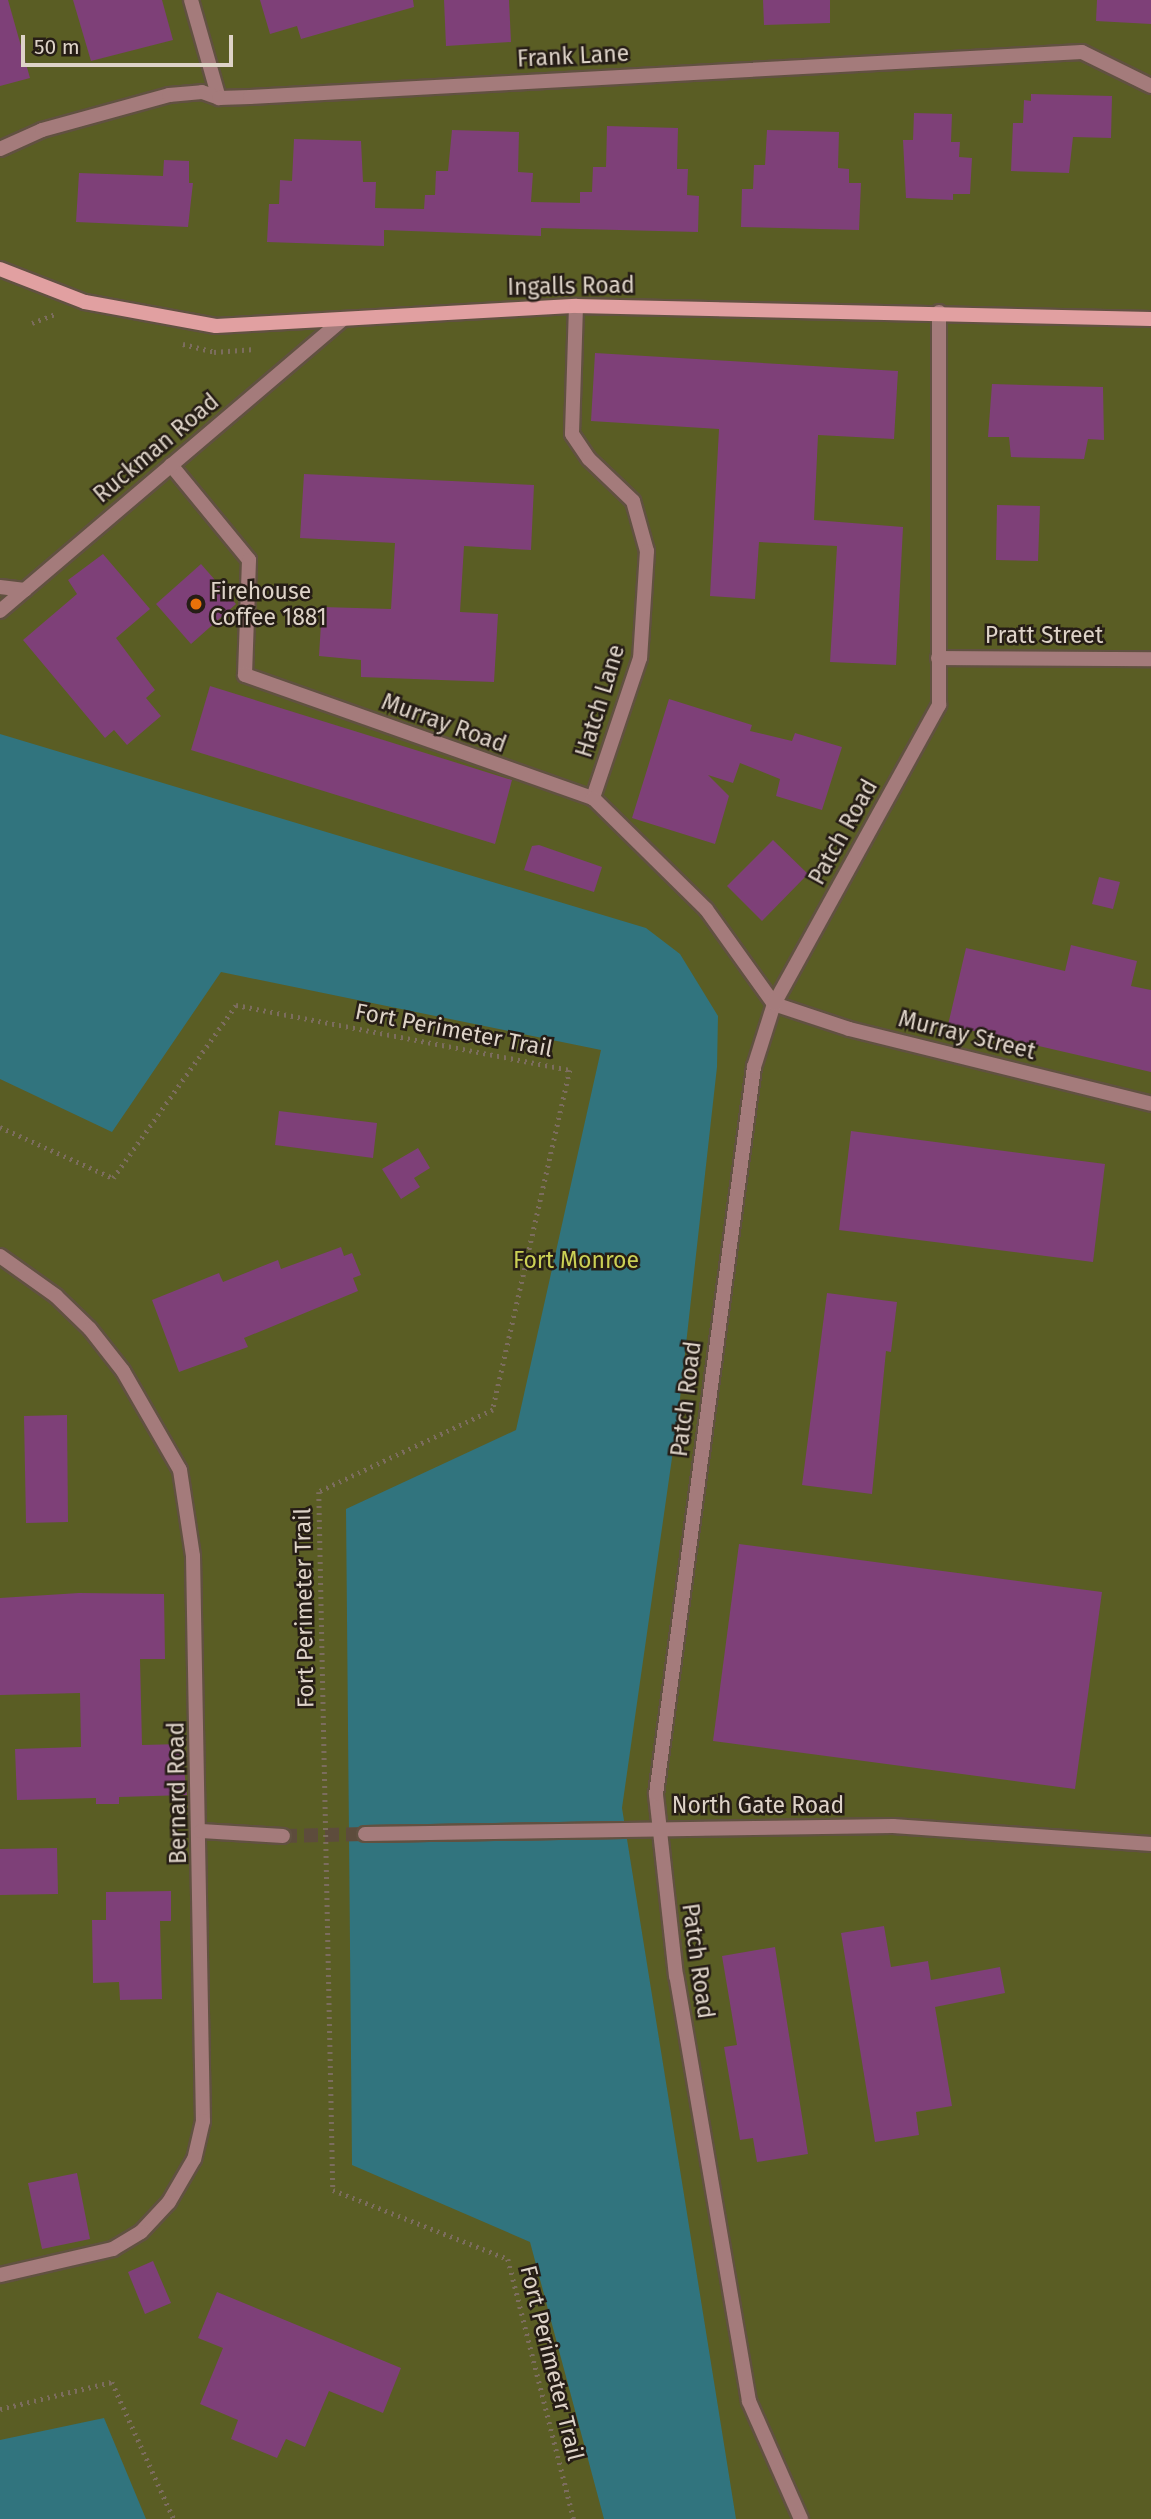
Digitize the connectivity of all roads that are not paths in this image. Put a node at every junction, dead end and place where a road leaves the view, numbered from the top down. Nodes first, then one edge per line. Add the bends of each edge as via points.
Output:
1 (191, 0) edge
2 (1151, 86) edge
3 (219, 98) junction
4 (29, 135) junction
5 (0, 136) edge
6 (0, 149) edge
7 (0, 270) edge
8 (576, 306) junction
9 (939, 312) junction
10 (1151, 319) edge
11 (342, 320) junction
12 (171, 465) junction
13 (0, 587) edge
14 (25, 590) junction
15 (0, 611) edge
16 (938, 658) junction
17 (1151, 659) edge
18 (593, 798) junction
19 (774, 1004) junction
20 (1151, 1104) edge
21 (0, 1256) edge
22 (657, 1829) junction
23 (201, 1831) junction
24 (365, 1834) tunnel mouth
25 (284, 1836) tunnel mouth
26 (1151, 1844) edge
27 (0, 2275) edge
28 (802, 2519) edge

1 - 3 street
2 - 3 street, Frank Lane via 1082,52
3 - 4 street, Frank Lane via 202,92 169,95
4 - 5 street
4 - 6 street, Frank Lane
7 - 11 street, Ingalls Road via 85,302 216,326
8 - 9 street, Ingalls Road
8 - 11 street, Ingalls Road
8 - 18 street, Hatch Lane via 572,434 589,458 633,501 647,551 640,658
9 - 10 street, Ingalls Road
9 - 16 street, Patch Road
11 - 12 street, Ruckman Road
12 - 14 street, Ruckman Road
12 - 18 street, Murray Road via 249,560 245,676
13 - 14 street
14 - 15 street, Ruckman Road
16 - 17 street, Pratt Street
16 - 19 street, Patch Road via 939,705
18 - 19 street, Murray Road via 706,909
19 - 20 street, Murray Street via 849,1029
19 - 22 street, Patch Road via 754,1067 731,1224 656,1794
21 - 23 street, Bernard Road via 56,1296 90,1329 123,1371 180,1470 193,1547
22 - 24 street, North Gate Road
22 - 26 street, North Gate Road via 893,1826
22 - 28 street, Patch Road via 676,1976 749,2401
23 - 25 street
23 - 27 street, Bernard Road via 203,2121 194,2159 169,2202 141,2232 113,2249

